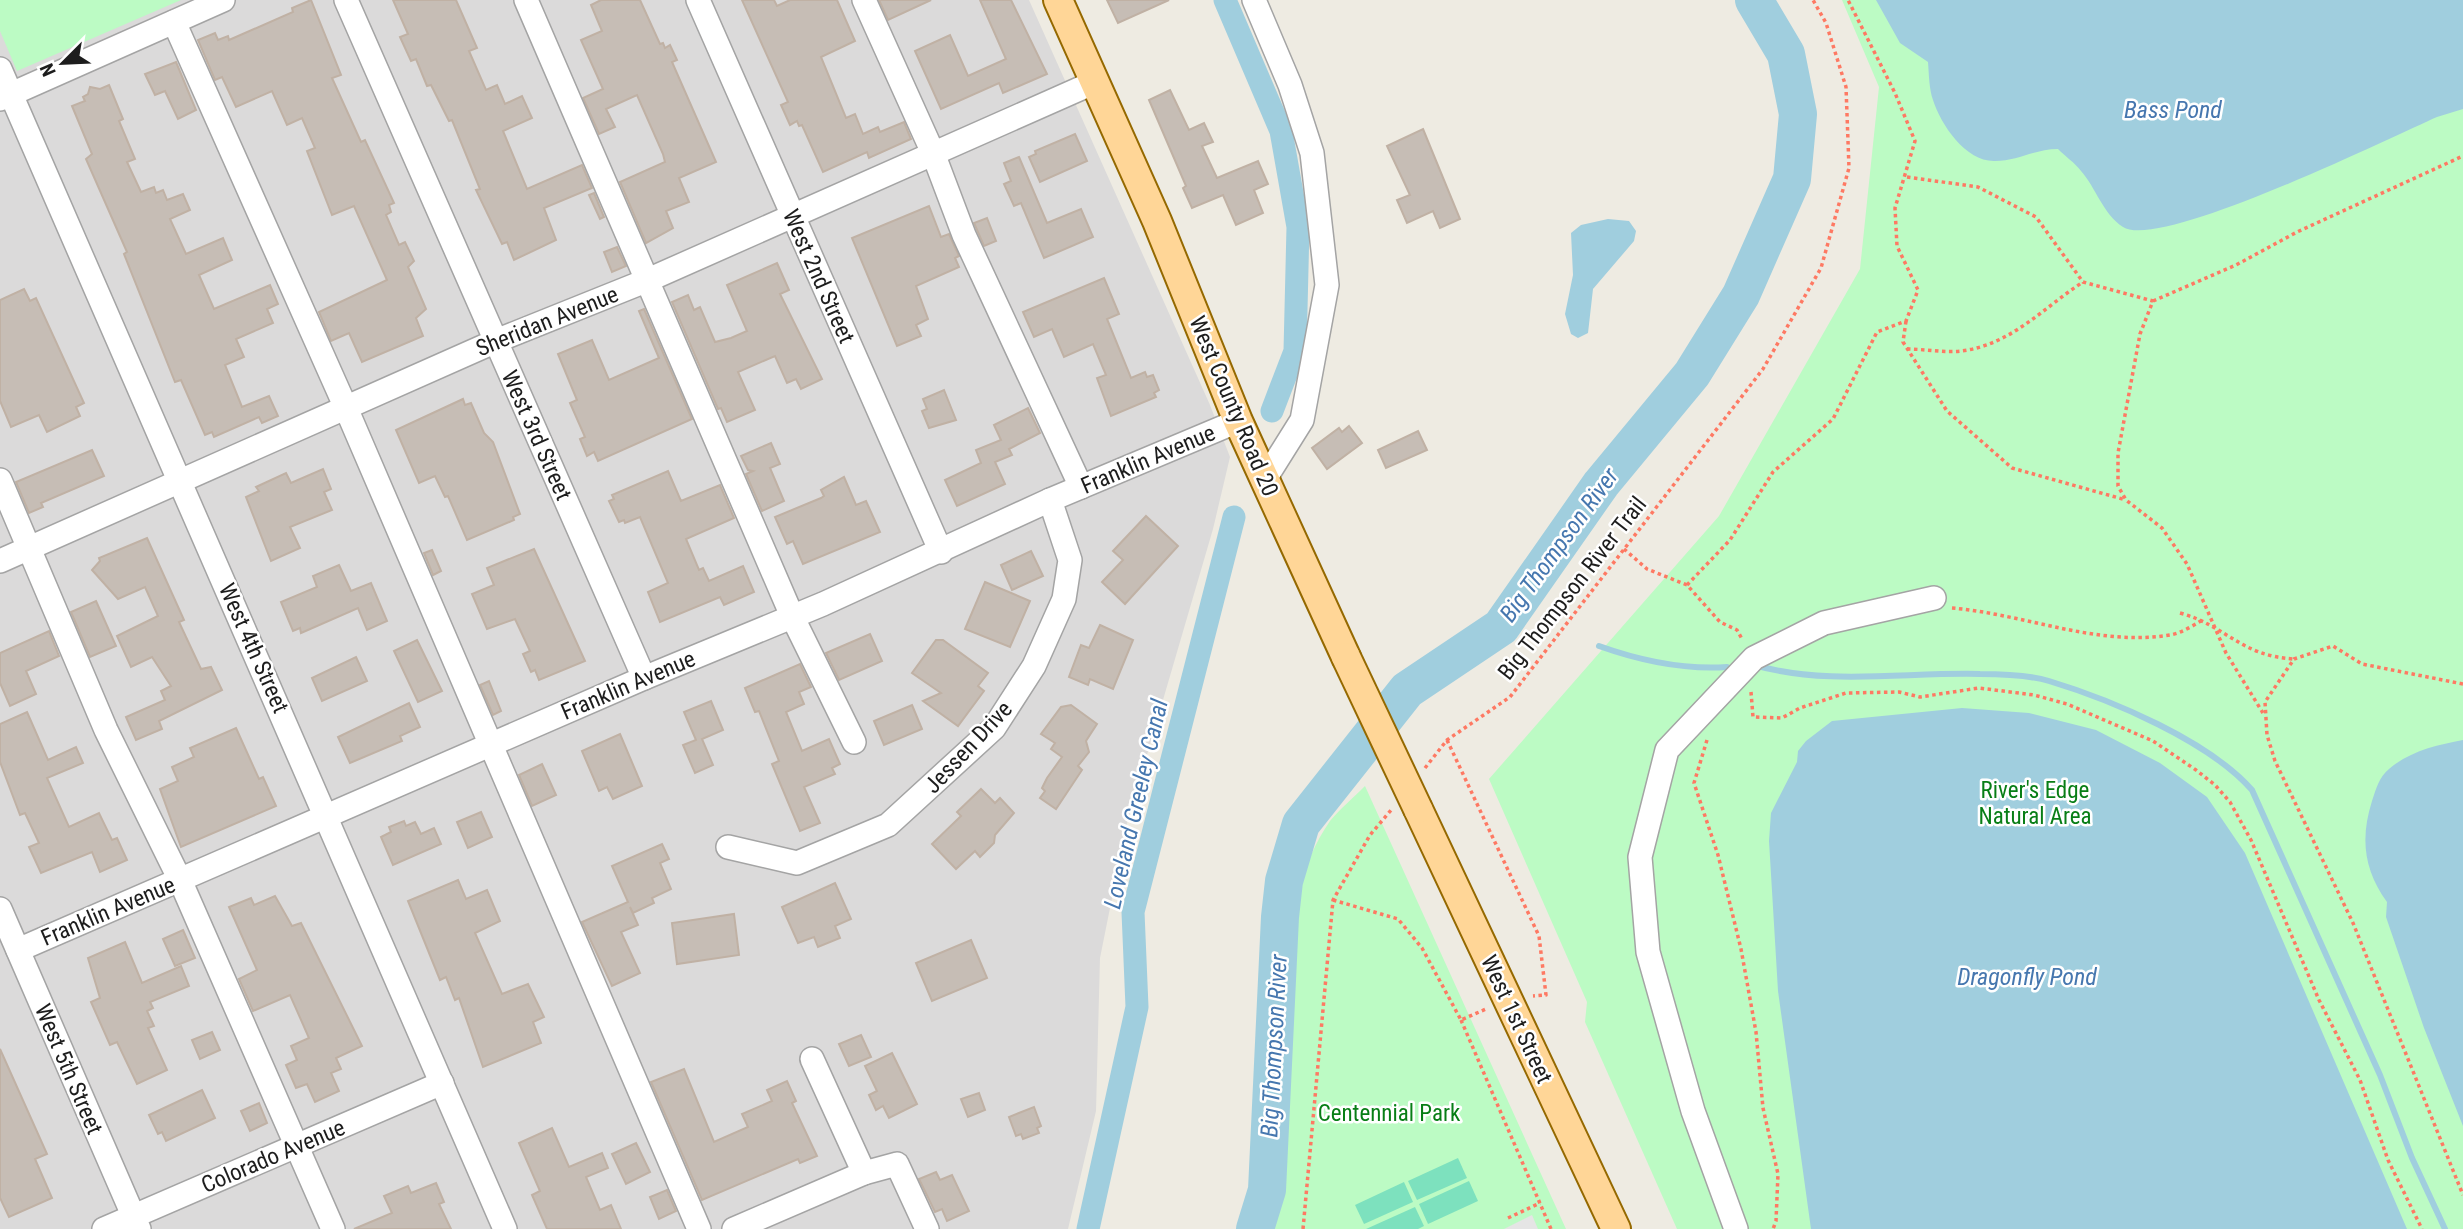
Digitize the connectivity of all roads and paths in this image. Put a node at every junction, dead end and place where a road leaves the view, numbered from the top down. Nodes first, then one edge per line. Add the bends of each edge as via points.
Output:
1 (223, 0) edge
2 (346, 0) edge
3 (526, 0) edge
4 (698, 0) edge
5 (864, 0) edge
6 (1058, 0) edge
7 (1254, 0) edge
8 (1813, 0) edge
9 (1848, 0) edge
10 (174, 22) junction
11 (0, 69) edge
12 (1095, 82) junction
13 (6, 96) edge
14 (933, 153) junction
15 (2463, 156) edge
16 (1907, 177) junction
17 (792, 214) junction
18 (648, 280) junction
19 (2083, 282) junction
20 (2153, 301) junction
21 (1906, 321) junction
22 (496, 341) junction
23 (1907, 349) junction
24 (346, 408) junction
25 (1238, 421) junction
26 (1265, 479) junction
27 (0, 480) edge
28 (181, 481) junction
29 (1081, 487) junction
30 (1050, 500) junction
31 (2126, 500) junction
32 (30, 547) junction
33 (1624, 549) junction
34 (941, 552) junction
35 (0, 561) edge
36 (1687, 585) junction
37 (1939, 603) joint
38 (2180, 612) dead end
39 (792, 616) junction
40 (2204, 620) junction
41 (2214, 626) junction
42 (1754, 658) junction
43 (2294, 659) junction
44 (644, 678) junction
45 (2463, 684) edge
46 (2264, 715) junction
47 (1710, 729) dead end
48 (854, 742) dead end
49 (491, 745) junction
50 (1422, 772) dead end
51 (1407, 806) junction
52 (327, 816) junction
53 (728, 847) dead end
54 (180, 880) junction
55 (0, 909) edge
56 (18, 950) junction
57 (1461, 1020) dead end
58 (811, 1059) dead end
59 (442, 1083) junction
60 (298, 1145) junction
61 (864, 1173) junction
62 (2463, 1195) edge
63 (1540, 1203) junction
64 (1508, 1218) dead end
65 (136, 1223) edge
66 (104, 1229) edge
67 (333, 1229) edge
68 (505, 1229) edge
69 (699, 1229) edge
70 (734, 1229) edge
71 (927, 1229) edge
72 (1303, 1229) edge
73 (1551, 1229) edge
74 (1616, 1229) edge
75 (1736, 1229) edge
76 (1773, 1229) edge
77 (2422, 1229) edge

1 - 10 street
2 - 22 street, West 3rd Street
3 - 18 street
4 - 17 street, West 2nd Street
5 - 14 street
6 - 12 main road, West County Road 20
7 - 26 street via 1312,152 1327,285 1302,420
8 - 33 path, Big Thompson River Trail via 1826,23 1846,87 1849,168 1821,268 1763,369
9 - 16 path via 1915,141
10 - 13 street
10 - 24 street
11 - 13 street, West 4th Street
12 - 14 street, Sheridan Avenue
12 - 25 main road, West County Road 20
13 - 28 street, West 4th Street
14 - 17 street, Sheridan Avenue
14 - 29 street via 964,235
15 - 20 path
16 - 19 path via 1978,187 2036,217
16 - 21 path via 1895,208 1897,246 1917,290
17 - 18 street, Sheridan Avenue
17 - 34 street, West 2nd Street
18 - 22 street, Sheridan Avenue
18 - 39 street
19 - 20 path
19 - 23 path via 2031,323 1986,345 1959,351
20 - 31 path via 2140,334 2118,453 2118,486
21 - 23 path via 1903,342
21 - 36 path via 1877,332 1833,419 1773,472 1730,540
22 - 24 street, Sheridan Avenue
22 - 44 street, West 3rd Street
23 - 31 path via 1947,411 2012,468
24 - 28 street, Sheridan Avenue
24 - 49 street
25 - 26 main road, West County Road 20
25 - 29 street, Franklin Avenue
26 - 51 main road, West County Road 20, bridge
27 - 32 street
28 - 32 street, Sheridan Avenue
28 - 52 street, West 4th Street
29 - 30 street, Franklin Avenue
30 - 34 street, Franklin Avenue
30 - 53 street, Jessen Drive via 1070,560 1064,599 1034,666 993,728 888,825 797,863
31 - 41 path via 2162,528 2187,564
32 - 35 street, Sheridan Avenue
32 - 54 street via 106,730
33 - 36 path via 1647,569
33 - 50 path, Big Thompson River Trail via 1510,697 1447,740
34 - 39 street, Franklin Avenue
36 - 42 path via 1720,622 1737,630
37 - 40 path via 2140,638 2174,635
37 - 42 street via 1824,623
38 - 40 path
39 - 44 street, Franklin Avenue
39 - 48 street
40 - 41 path
41 - 43 path via 2238,644 2268,657
41 - 46 path
42 - 75 street via 1667,750 1640,857 1648,952 1693,1111
42 - 77 path via 1753,717 1782,718 1846,693 1899,692 1920,697 1979,688 2034,695 2067,704 2153,741 2215,785 2251,840
43 - 45 path via 2333,646 2362,664
43 - 46 path via 2265,702
44 - 49 street, Franklin Avenue
46 - 62 path via 2275,761 2353,923
47 - 76 path via 1695,783 1722,868 1756,1032 1763,1108 1778,1174
49 - 52 street, Franklin Avenue
49 - 69 street
51 - 72 path via 1370,835 1333,900
51 - 74 main road, West 1st Street
52 - 54 street, Franklin Avenue
52 - 59 street, West 4th Street
54 - 56 street, Franklin Avenue
54 - 60 street
55 - 56 street, West 5th Street
56 - 65 street, West 5th Street
57 - 63 path
58 - 61 street
59 - 60 street, Colorado Avenue
59 - 68 street, West 4th Street
60 - 65 street, Colorado Avenue
60 - 67 street
61 - 70 street
61 - 71 street via 897,1164
63 - 64 path
63 - 73 path
65 - 66 street, Colorado Avenue

